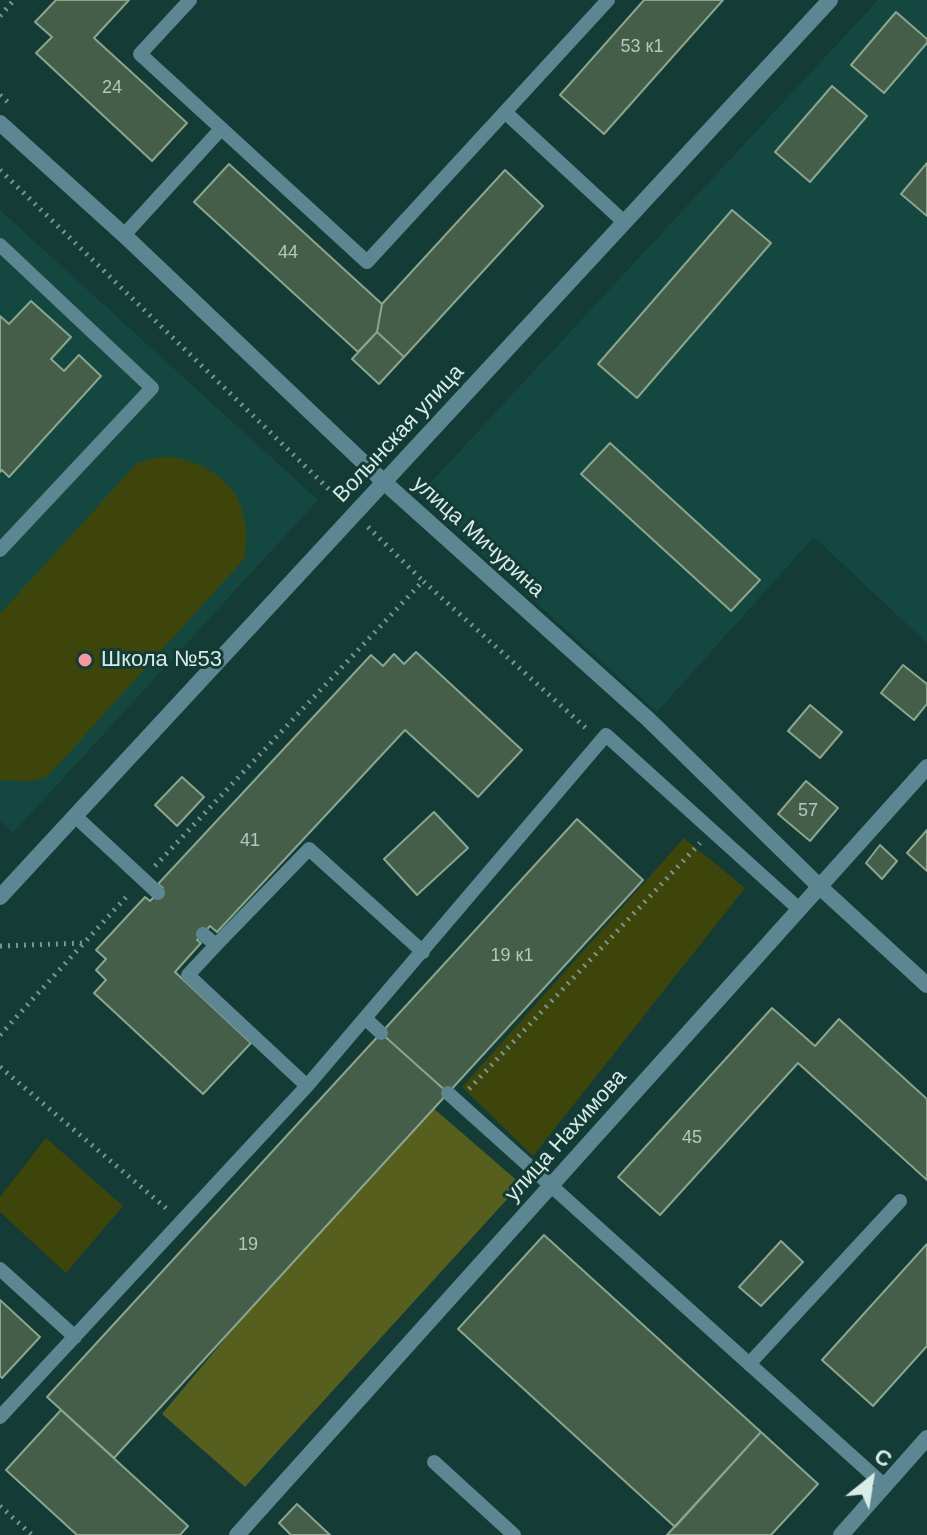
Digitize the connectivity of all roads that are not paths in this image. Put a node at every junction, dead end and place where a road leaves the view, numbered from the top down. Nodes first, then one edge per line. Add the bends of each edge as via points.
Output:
1 (190, 0) edge
2 (608, 0) edge
3 (830, 0) edge
4 (505, 112) junction
5 (0, 123) edge
6 (221, 129) junction
7 (624, 222) junction
8 (124, 235) junction
9 (0, 245) edge
10 (384, 482) junction
11 (0, 550) edge
12 (927, 767) edge
13 (75, 816) junction
14 (820, 887) junction
15 (158, 893) dead end
16 (0, 897) edge
17 (799, 909) junction
18 (203, 934) dead end
19 (216, 945) junction
20 (423, 952) junction
21 (927, 985) edge
22 (366, 1019) junction
23 (381, 1033) dead end
24 (307, 1086) junction
25 (452, 1097) road end
26 (550, 1187) junction
27 (900, 1201) dead end
28 (0, 1269) edge
29 (75, 1337) junction
30 (749, 1364) junction
31 (0, 1417) edge
32 (927, 1438) edge
33 (434, 1462) dead end
34 (885, 1486) junction
35 (238, 1534) edge
36 (514, 1535) edge
37 (841, 1535) edge

1 - 6 lane via 140,54
2 - 4 lane
3 - 7 street, Волынская улица
4 - 6 lane via 367,262
4 - 7 lane
5 - 8 street, улица Мичурина
6 - 8 lane
7 - 10 street, Волынская улица
8 - 10 street, улица Мичурина
9 - 11 lane via 152,388
10 - 13 street, Волынская улица
10 - 14 street, улица Мичурина via 648,719
12 - 14 street, улица Нахимова
13 - 15 lane
13 - 16 street, Волынская улица
14 - 17 street, улица Нахимова
14 - 21 street, улица Мичурина
17 - 20 lane via 606,735
17 - 26 street, улица Нахимова
18 - 19 lane
19 - 20 lane via 309,849
19 - 24 lane via 188,975
20 - 22 lane
22 - 23 lane
22 - 24 lane
24 - 29 lane
25 - 26 lane
26 - 30 lane
26 - 35 street, улица Нахимова
27 - 30 lane
28 - 29 lane
29 - 31 lane
30 - 34 lane
32 - 34 street
33 - 36 lane
34 - 37 street

